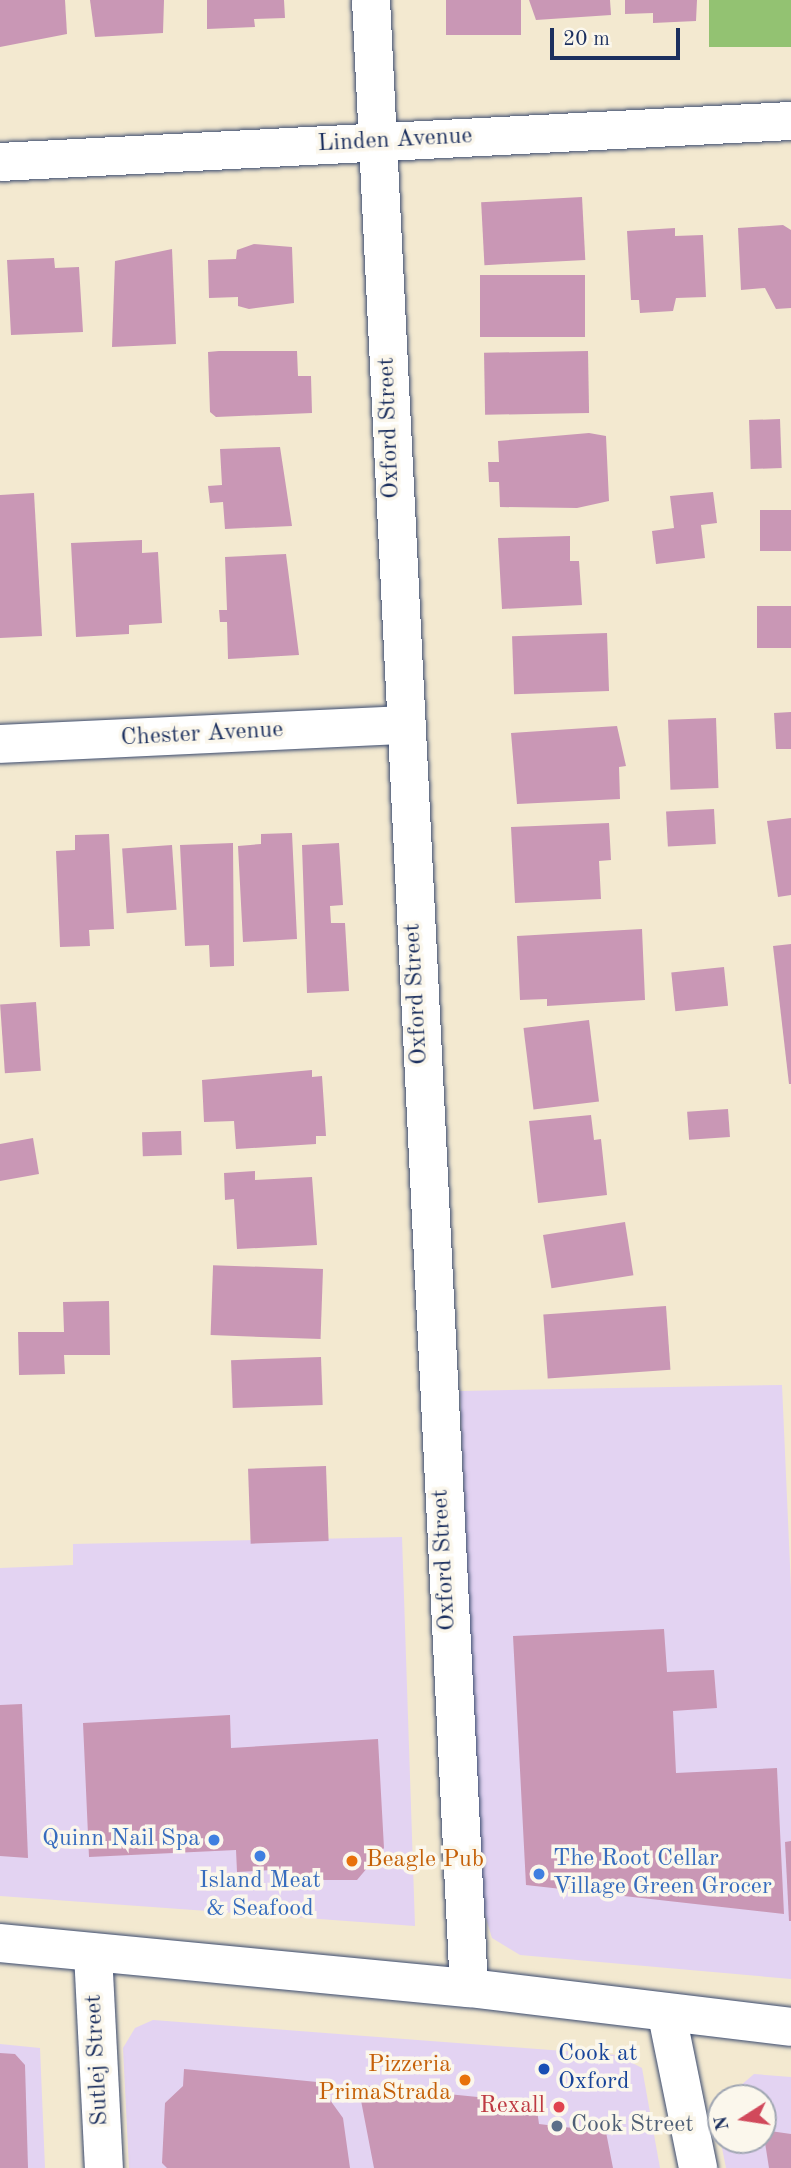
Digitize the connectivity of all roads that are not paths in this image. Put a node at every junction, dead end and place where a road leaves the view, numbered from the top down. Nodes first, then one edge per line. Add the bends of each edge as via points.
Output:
1 (371, 0) edge
2 (791, 121) edge
3 (378, 141) junction
4 (0, 162) edge
5 (403, 725) junction
6 (0, 744) edge
7 (0, 1943) edge
8 (93, 1953) junction
9 (468, 1988) junction
10 (667, 2015) junction
11 (791, 2027) edge
12 (104, 2168) edge
13 (698, 2168) edge

1 - 3 street, Oxford Street
2 - 3 street, Linden Avenue
3 - 4 street, Linden Avenue
3 - 5 street, Oxford Street
5 - 6 street, Chester Avenue
5 - 9 street, Oxford Street
7 - 8 street
8 - 9 street
8 - 12 street, Sutlej Street
9 - 10 street
10 - 11 street
10 - 13 street

